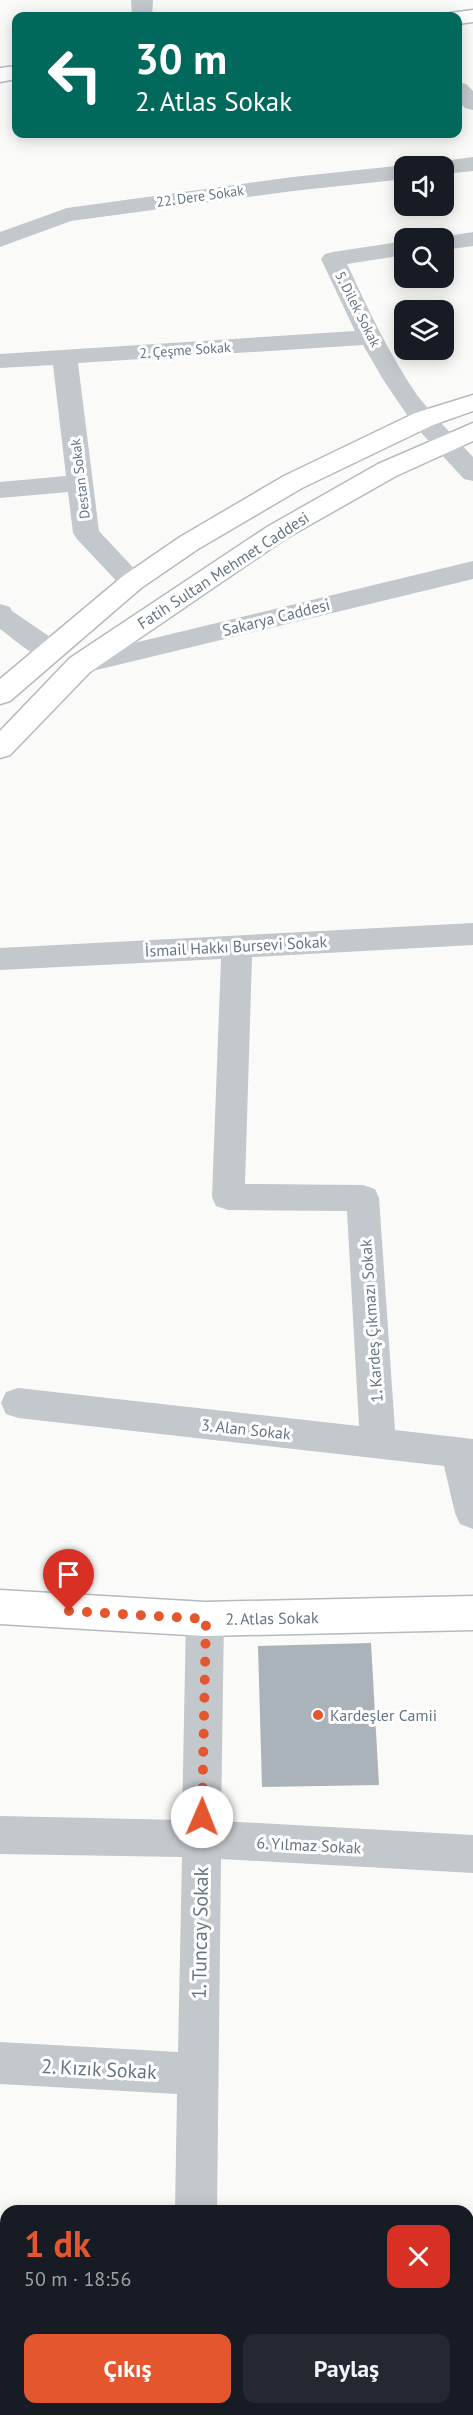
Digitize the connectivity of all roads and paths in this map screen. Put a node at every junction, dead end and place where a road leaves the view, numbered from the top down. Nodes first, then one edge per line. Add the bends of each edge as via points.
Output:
1 (462, 93) edge
2 (473, 103) edge
3 (473, 164) edge
4 (454, 167) edge
5 (394, 173) edge
6 (473, 238) edge
7 (0, 240) edge
8 (454, 241) edge
9 (394, 250) edge
10 (371, 337) junction
11 (65, 358) junction
12 (0, 362) edge
13 (473, 403) edge
14 (424, 419) junction
15 (473, 431) edge
16 (446, 441) junction
17 (473, 473) edge
18 (81, 483) junction
19 (0, 490) edge
20 (473, 570) edge
21 (132, 582) junction
22 (0, 613) edge
23 (50, 651) junction
24 (80, 665) junction
25 (0, 694) edge
26 (0, 748) edge
27 (473, 934) edge
28 (237, 946) junction
29 (0, 959) edge
30 (18, 1403) dead end
31 (378, 1444) junction
32 (466, 1453) edge
33 (473, 1513) edge
34 (0, 1607) edge
35 (473, 1613) edge
36 (206, 1619) junction
37 (0, 1835) edge
38 (201, 1839) junction
39 (473, 1854) edge
40 (0, 2064) edge
41 (198, 2074) junction
42 (196, 2205) edge

1 - 2 street
3 - 4 street
5 - 7 street, 22. Dere Sokak via 293,183 67,215
6 - 8 street
9 - 10 street, 5. Dilek Sokak via 333,259
10 - 11 street, 2. Çeşme Sokak
10 - 14 street, 5. Dilek Sokak
11 - 12 street, 2. Çeşme Sokak
11 - 18 street, Destan Sokak
13 - 14 main road
14 - 16 street, 5. Dilek Sokak
14 - 21 main road via 293,482 189,543
15 - 16 main road, Fatih Sultan Mehmet Caddesi
16 - 17 street, 5. Dilek Sokak
16 - 24 main road, Fatih Sultan Mehmet Caddesi via 276,533
18 - 19 street
18 - 21 street, Destan Sokak via 86,533
20 - 24 street, Sakarya Caddesi
21 - 23 main road
22 - 23 street
23 - 25 main road
24 - 26 main road, Fatih Sultan Mehmet Caddesi
27 - 28 street, İsmail Hakkı Bursevi Sokak
28 - 29 street, İsmail Hakkı Bursevi Sokak
28 - 31 street, 1. Kardeş Çıkmazı Sokak via 228,1197 363,1198
30 - 31 street, 3. Alan Sokak
31 - 32 street, 3. Alan Sokak
32 - 33 street
34 - 36 main road, 2. Atlas Sokak
35 - 36 main road, 2. Atlas Sokak
36 - 38 street, 1. Tuncay Sokak
37 - 38 street, 6. Yılmaz Sokak
38 - 39 street, 6. Yılmaz Sokak
38 - 41 street, 1. Tuncay Sokak
40 - 41 street, 2. Kızık Sokak
41 - 42 street, 1. Tuncay Sokak

